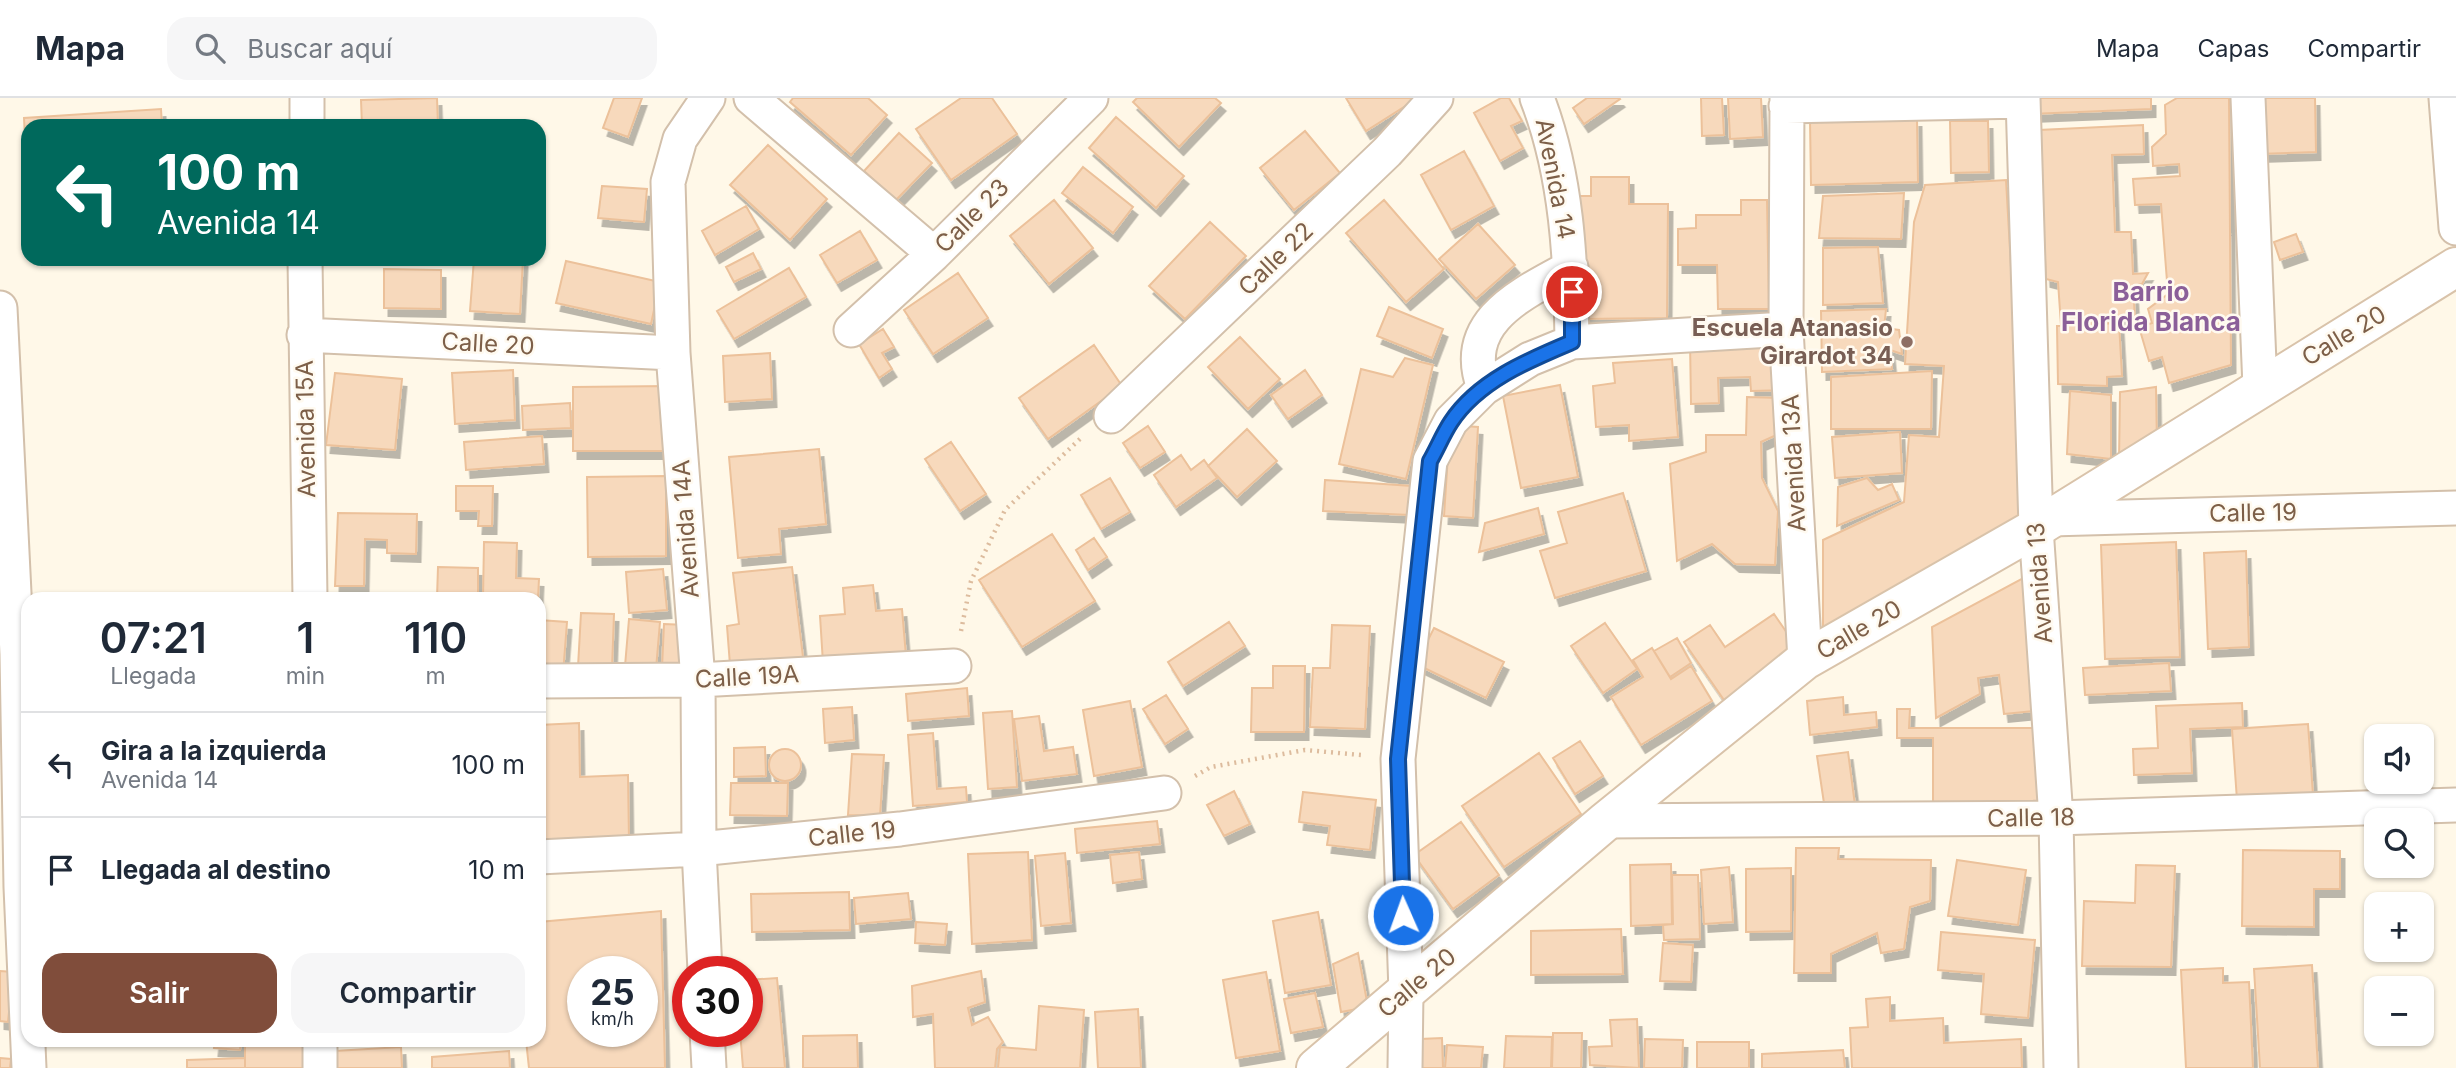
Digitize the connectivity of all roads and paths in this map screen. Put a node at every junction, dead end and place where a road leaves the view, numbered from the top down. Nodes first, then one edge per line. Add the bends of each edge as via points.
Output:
1 (307, 98) edge
2 (708, 98) edge
3 (751, 98) edge
4 (1091, 98) edge
5 (1436, 98) edge
6 (1537, 98) edge
7 (2248, 98) edge
8 (2446, 98) edge
9 (2023, 99) edge
10 (1786, 102) edge
11 (307, 119) edge
12 (2456, 228) edge
13 (934, 254) junction
14 (305, 266) edge
15 (1572, 267) junction
16 (2456, 267) edge
17 (0, 308) edge
18 (1786, 329) junction
19 (851, 330) dead end
20 (304, 335) junction
21 (1572, 342) junction
22 (673, 353) junction
23 (2, 356) edge
24 (2260, 387) junction
25 (1483, 388) junction
26 (1111, 416) joint
27 (2456, 508) edge
28 (2043, 523) junction
29 (310, 592) edge
30 (15, 654) edge
31 (1805, 660) junction
32 (954, 666) joint
33 (546, 681) edge
34 (698, 681) junction
35 (1398, 759) junction
36 (1164, 793) joint
37 (2456, 805) edge
38 (2056, 818) junction
39 (1606, 821) junction
40 (699, 849) junction
41 (546, 857) edge
42 (16, 886) edge
43 (21, 956) edge
44 (704, 956) edge
45 (1406, 992) junction
46 (28, 1047) edge
47 (320, 1047) edge
48 (708, 1047) edge
49 (29, 1068) edge
50 (320, 1068) edge
51 (709, 1068) edge
52 (1316, 1068) edge
53 (1405, 1068) edge
54 (2061, 1068) edge

1 - 11 street
2 - 22 street, Avenida 14A via 680,139 668,182
3 - 13 street
4 - 13 street, Calle 23
5 - 26 street, Calle 22 via 1368,170
6 - 15 street, Avenida 14 via 1561,190
7 - 24 street
8 - 12 street
9 - 10 street
9 - 28 street, Avenida 13
10 - 18 street, Avenida 13A
13 - 19 street, Calle 23
14 - 20 street, Avenida 15A
15 - 21 street, Avenida 14
15 - 25 street via 1504,308 1488,324 1476,356
16 - 24 street, Calle 20
17 - 23 street
18 - 21 street
18 - 31 street, Avenida 13A
20 - 22 street, Calle 20
20 - 29 street, Avenida 15A
21 - 25 street via 1530,359
22 - 34 street, Avenida 14A
23 - 30 street
24 - 28 street, Calle 20
25 - 35 street via 1451,421 1430,461
26 - 32 path via 1071,444 1006,510 971,581
27 - 28 street, Calle 19
28 - 31 street, Calle 20
28 - 38 street, Avenida 13
30 - 42 street
31 - 39 street, Calle 20
32 - 34 street, Calle 19A
33 - 34 street, Calle 19A
34 - 40 street, Avenida 14A
35 - 36 path via 1305,750 1210,767
35 - 45 street
36 - 40 street, Calle 19 via 900,829
37 - 38 street, Calle 18
38 - 39 street, Calle 18
38 - 54 street, Avenida 13
39 - 45 street, Calle 20
40 - 41 street, Calle 19
40 - 44 street, Avenida 14A
42 - 43 street
45 - 52 street, Calle 20
45 - 53 street
46 - 49 street
47 - 50 street
48 - 51 street

